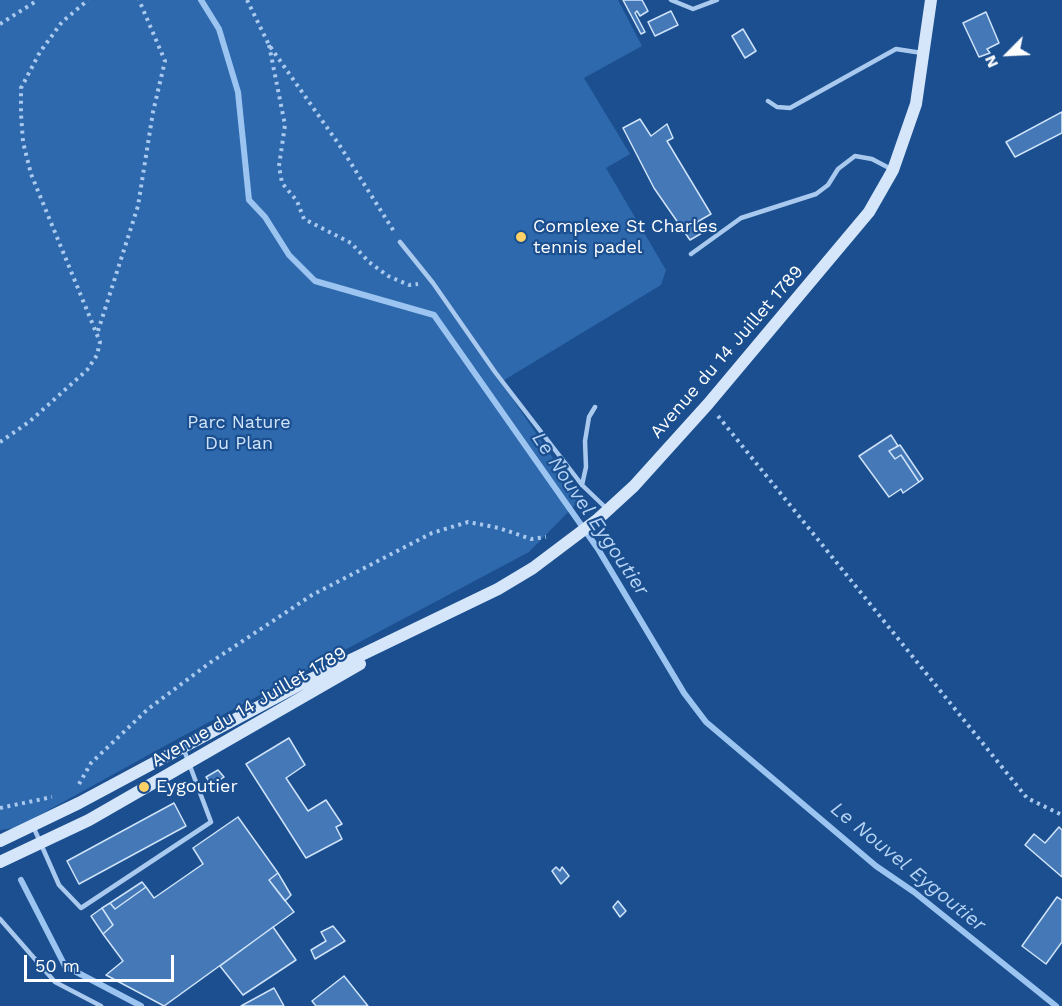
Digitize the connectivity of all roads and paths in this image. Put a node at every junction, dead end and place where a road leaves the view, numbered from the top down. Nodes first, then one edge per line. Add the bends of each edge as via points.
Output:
1 (38, 0) edge
2 (88, 0) edge
3 (139, 0) edge
4 (247, 0) edge
5 (671, 0) edge
6 (717, 0) edge
7 (931, 0) edge
8 (0, 24) edge
9 (269, 45) junction
10 (925, 53) junction
11 (768, 100) dead end
12 (893, 170) junction
13 (400, 242) joint
14 (691, 254) dead end
15 (433, 283) junction
16 (98, 332) junction
17 (708, 404) junction
18 (595, 407) dead end
19 (0, 442) edge
20 (582, 485) junction
21 (608, 510) junction
22 (552, 535) dead end
23 (418, 630) junction
24 (183, 747) junction
25 (189, 762) junction
26 (75, 792) dead end
27 (63, 794) dead end
28 (0, 808) edge
29 (1062, 814) edge
30 (33, 826) junction
31 (0, 841) edge
32 (41, 844) junction
33 (0, 862) edge
34 (0, 919) edge
35 (101, 1006) edge

1 - 8 path
2 - 16 path via 62,22 40,52 21,88 21,114 31,174
3 - 16 path via 165,62 138,206
4 - 9 path
5 - 6 lane via 693,9
7 - 10 street, Avenue du 14 Juillet 1789
9 - 13 path via 340,146
9 - 15 path via 285,125 279,166 282,183 297,201 304,219 351,243 388,276 409,285
10 - 11 lane via 896,49 790,108 777,107
10 - 12 street, Avenue du 14 Juillet 1789 via 916,104
12 - 14 lane via 872,159 855,156 816,194 741,218
12 - 17 street, Avenue du 14 Juillet 1789 via 869,212
13 - 15 lane
15 - 20 lane
16 - 19 path via 97,355 87,369 29,422
17 - 21 street, Avenue du 14 Juillet 1789
17 - 29 path via 1027,798
18 - 20 lane via 585,441
20 - 21 lane
21 - 23 street, Avenue du 14 Juillet 1789 via 562,547 498,589
22 - 26 path via 531,539 468,522 432,533 312,596 148,709 91,763
23 - 24 street, Avenue du 14 Juillet 1789 via 301,684
23 - 25 street, Avenue du 14 Juillet 1789
24 - 25 lane
24 - 30 street, Avenue du 14 Juillet 1789
25 - 32 street, Avenue du 14 Juillet 1789
25 - 32 lane via 211,822 81,908 59,885
27 - 28 path
30 - 31 street, Avenue du 14 Juillet 1789
30 - 32 lane
32 - 33 street, Avenue du 14 Juillet 1789
34 - 35 lane via 55,982

